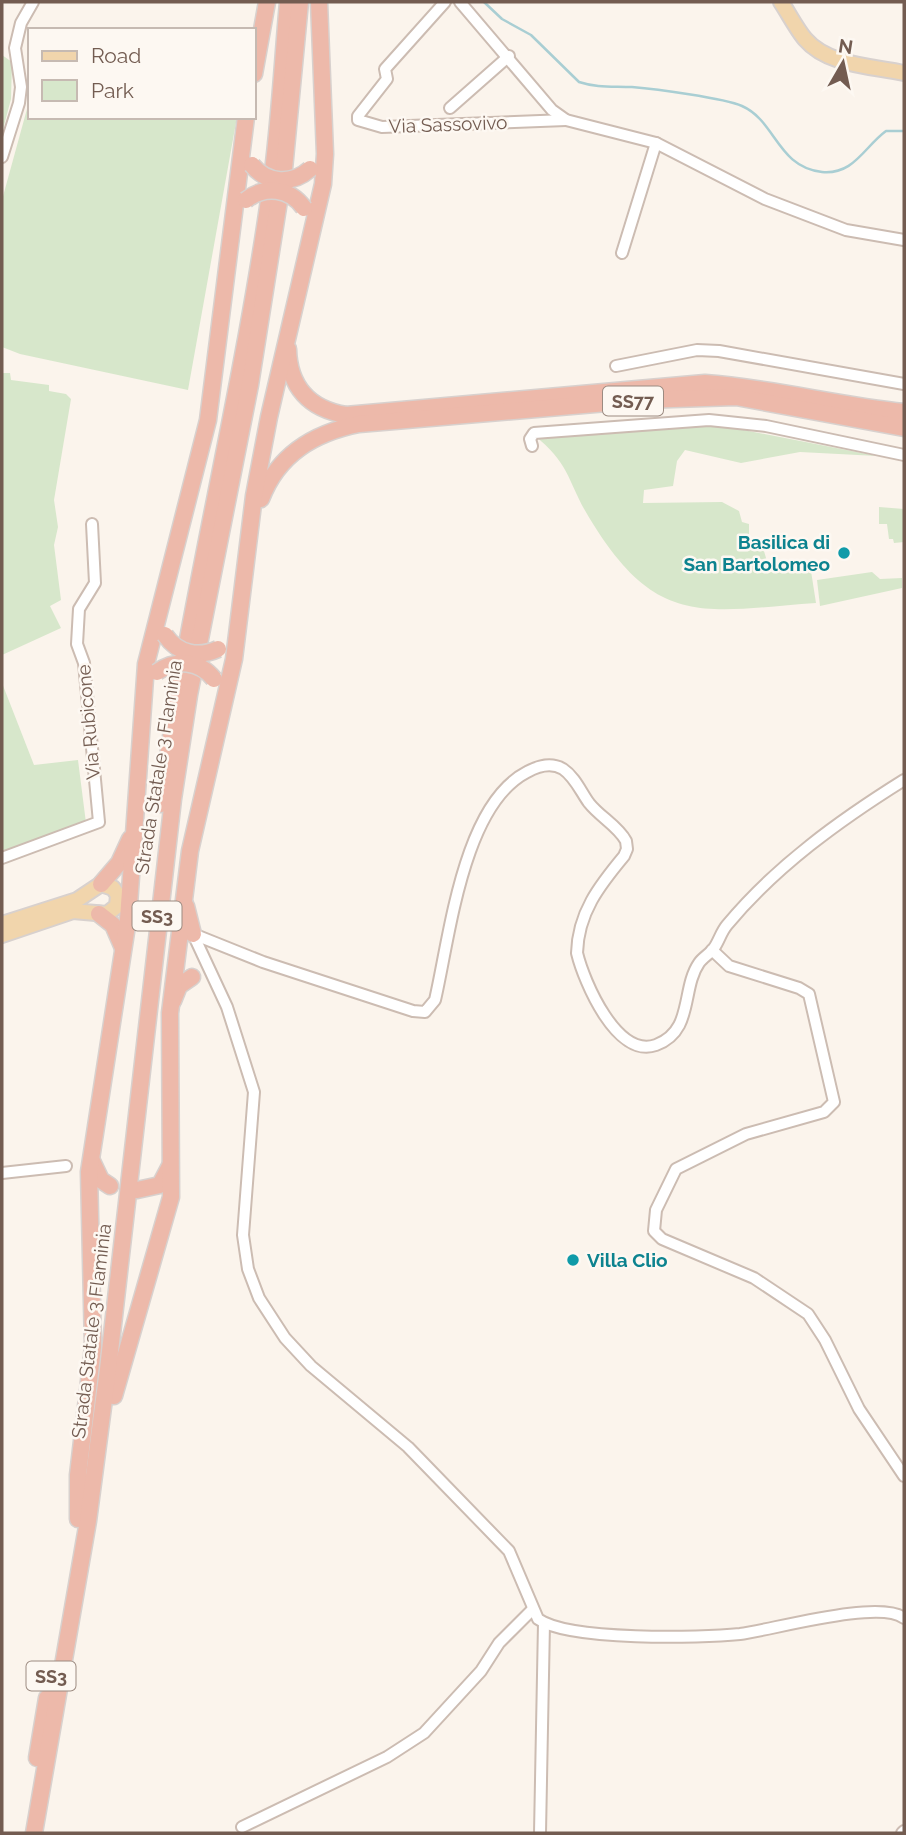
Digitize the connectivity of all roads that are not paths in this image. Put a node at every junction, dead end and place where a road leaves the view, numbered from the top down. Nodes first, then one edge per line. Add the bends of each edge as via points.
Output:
1 (33, 2) edge
2 (267, 2) edge
3 (288, 2) edge
4 (300, 2) edge
5 (319, 2) edge
6 (445, 2) edge
7 (460, 2) edge
8 (781, 2) edge
9 (2, 46) edge
10 (15, 48) junction
11 (509, 56) junction
12 (256, 63) edge
13 (904, 73) edge
14 (450, 108) dead end
15 (245, 119) edge
16 (245, 119) edge
17 (566, 120) junction
18 (323, 138) junction
19 (656, 143) junction
20 (2, 157) edge
21 (231, 229) junction
22 (310, 237) junction
23 (904, 240) edge
24 (622, 253) dead end
25 (288, 336) junction
26 (615, 366) dead end
27 (904, 384) edge
28 (904, 412) edge
29 (904, 428) edge
30 (532, 446) dead end
31 (904, 454) edge
32 (254, 518) junction
33 (92, 524) dead end
34 (157, 613) junction
35 (237, 620) junction
36 (144, 684) junction
37 (223, 699) junction
38 (904, 780) edge
39 (135, 819) junction
40 (2, 858) edge
41 (101, 884) junction
42 (184, 891) junction
43 (99, 914) junction
44 (2, 924) edge
45 (193, 934) junction
46 (2, 935) edge
47 (712, 950) junction
48 (123, 951) junction
49 (202, 952) junction
50 (192, 978) junction
51 (220, 989) junction
52 (170, 1013) junction
53 (172, 1157) junction
54 (92, 1158) junction
55 (66, 1166) dead end
56 (2, 1173) edge
57 (110, 1186) dead end
58 (137, 1190) dead end
59 (904, 1476) edge
60 (83, 1520) junction
61 (532, 1610) junction
62 (904, 1618) edge
63 (544, 1623) junction
64 (242, 1828) dead end
65 (24, 1833) edge
66 (34, 1833) edge
67 (540, 1833) edge

1 - 10 street
2 - 12 highway
3 - 60 highway, Strada Statale 3 Flaminia / SS3 via 271,184 176,694 146,917
4 - 60 highway, Strada Statale 3 Flaminia / SS3 via 280,196 250,386 171,808 119,1278
5 - 18 highway
6 - 17 street, Via Sassovivo via 385,69 387,79 358,120 383,127
7 - 11 street, Via Sassovivo
8 - 13 main road via 806,40 821,52
9 - 10 street
10 - 20 street via 21,87
11 - 14 street, Via Sassovivo
11 - 17 street, Via Sassovivo via 552,110
15 - 18 highway, bridge via 246,154 268,178 285,181 310,169 320,155
16 - 21 highway
17 - 19 street, Via Sassovivo
18 - 22 highway via 323,184
19 - 23 street, Via Sassovivo via 765,199 846,230
19 - 24 street
21 - 22 highway, bridge via 246,200 258,192 276,190 293,197 303,208
21 - 34 highway via 208,420
22 - 25 highway
25 - 28 highway, SS77 via 293,382 308,400 346,415 705,383 754,386
25 - 32 highway via 254,496
26 - 27 street via 697,350 719,351
29 - 32 highway, SS77 via 736,397 642,400 359,424 305,442 268,481
30 - 31 street via 534,433 709,420 766,426
32 - 35 highway
33 - 40 street, Via Rubicone via 96,583 79,609 77,644 84,663 99,822
34 - 35 highway, bridge via 165,635 186,652 201,654 218,649
34 - 36 highway
35 - 37 highway
36 - 37 highway, bridge via 172,664 191,663 214,679
36 - 39 highway
37 - 42 highway
38 - 47 street via 841,820 764,885 726,926
39 - 41 highway via 125,854
39 - 48 highway
41 - 43 main road via 114,889 118,899 113,911
41 - 44 main road via 79,899
42 - 45 highway
42 - 52 highway
43 - 46 main road via 73,911
43 - 48 highway via 117,930
45 - 47 street via 263,962 425,1012 435,1000 468,858 478,834 506,786 544,765 570,775 589,803 626,841 624,856 593,894 577,939 580,964 615,1031 643,1046 668,1038 684,1016 696,967
45 - 49 street
47 - 59 street via 729,966 809,994 834,1102 824,1112 746,1134 676,1169 656,1210 654,1231 662,1239 754,1278 808,1314 859,1409
48 - 54 highway
49 - 50 street via 200,967
49 - 51 street
50 - 51 street
50 - 52 highway via 179,986
51 - 61 street via 254,1092 243,1235 248,1269 259,1298 304,1359 408,1447 509,1551
52 - 53 highway
53 - 58 highway via 163,1182 153,1189
53 - 60 highway via 171,1198
54 - 57 highway via 99,1177
54 - 60 highway via 93,1347 79,1475
55 - 56 street
60 - 65 highway, Strada Statale 3 Flaminia / SS3
60 - 66 highway, Strada Statale 3 Flaminia / SS3
61 - 63 street
61 - 64 street via 424,1733 387,1757
62 - 63 street via 893,1613 848,1615 742,1633 676,1635 587,1631
63 - 67 street

